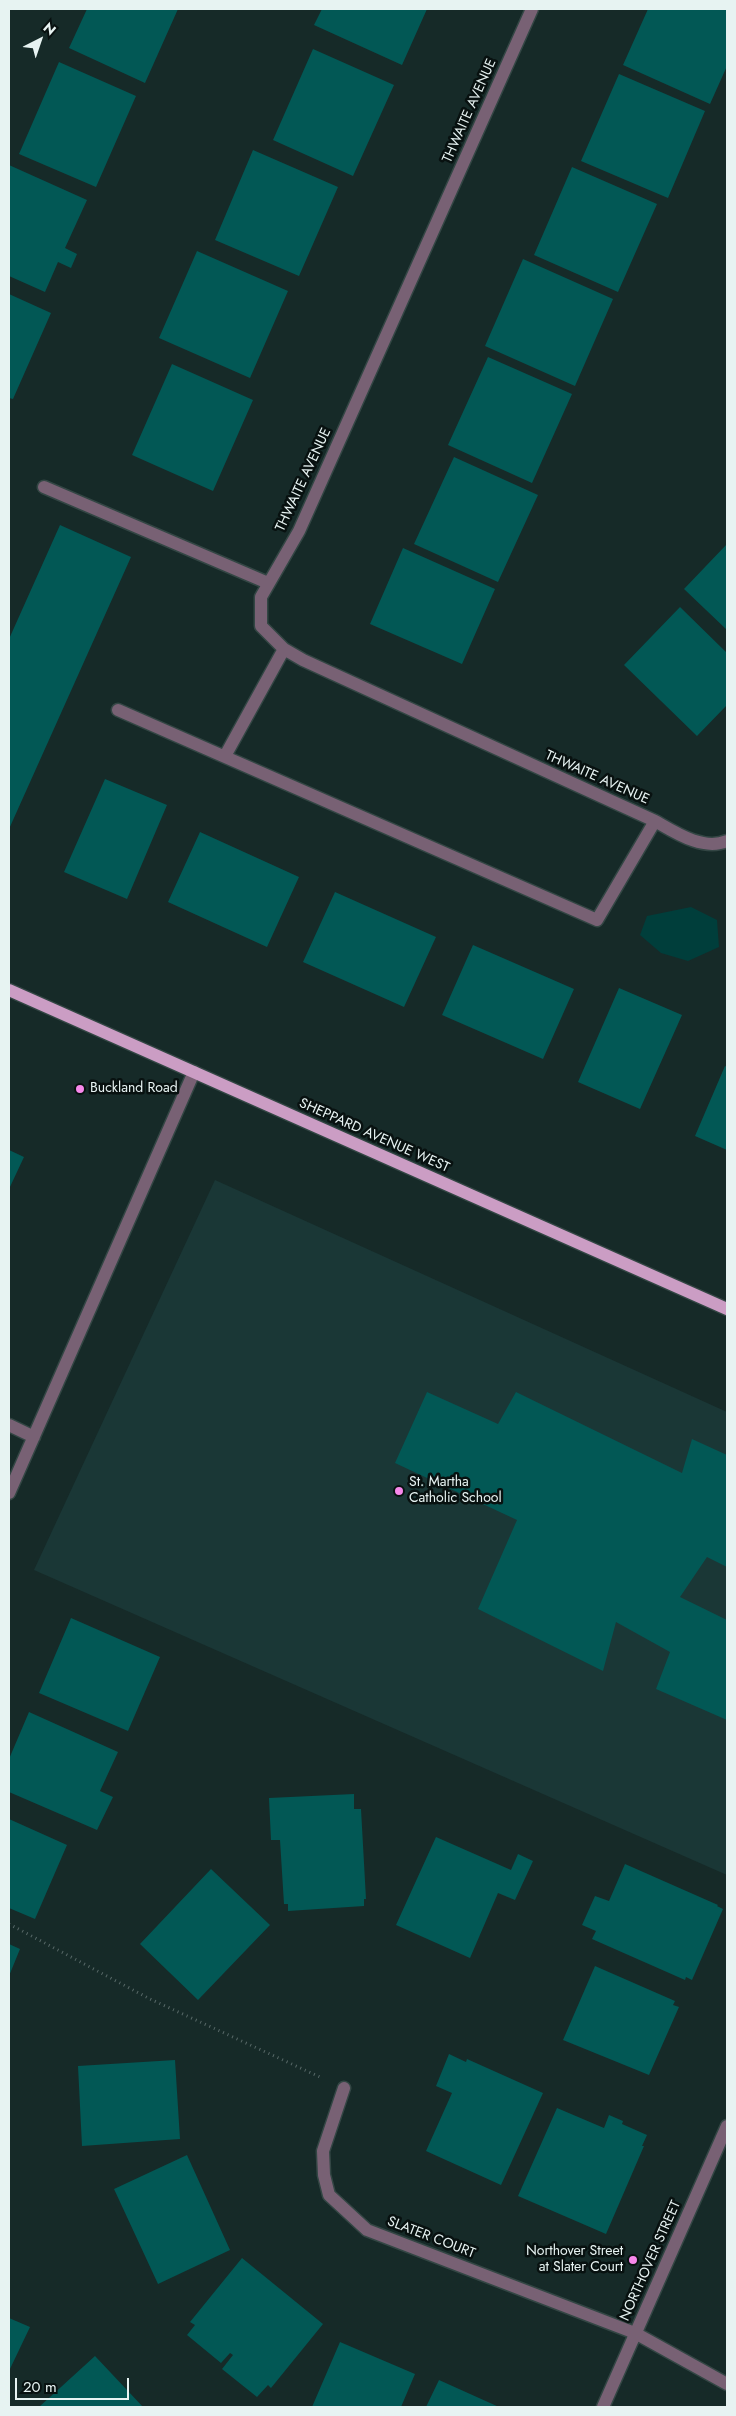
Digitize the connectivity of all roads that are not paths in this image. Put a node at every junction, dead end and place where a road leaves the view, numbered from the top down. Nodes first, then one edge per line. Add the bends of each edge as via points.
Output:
1 (532, 9) edge
2 (44, 486) dead end
3 (268, 583) junction
4 (284, 649) junction
5 (118, 710) dead end
6 (225, 756) junction
7 (656, 821) junction
8 (727, 841) edge
9 (9, 990) edge
10 (194, 1072) junction
11 (727, 1308) edge
12 (9, 1425) edge
13 (34, 1437) junction
14 (9, 1493) edge
15 (344, 2088) road end
16 (727, 2126) edge
17 (635, 2333) junction
18 (727, 2384) edge
19 (603, 2407) edge

1 - 3 street, THWAITE AVENUE via 299,531
2 - 3 street
3 - 4 street, THWAITE AVENUE via 261,597 261,626
4 - 6 street
4 - 7 street, THWAITE AVENUE via 369,692
5 - 6 street
6 - 7 street via 596,920
7 - 8 street, THWAITE AVENUE via 682,836 704,843
9 - 10 main road, SHEPPARD AVENUE WEST
10 - 11 main road, SHEPPARD AVENUE WEST
10 - 13 street
12 - 13 street
13 - 14 street
15 - 17 street, SLATER COURT via 322,2151 324,2175 329,2195 367,2230
16 - 17 street, NORTHOVER STREET
17 - 18 street, SLATER COURT
17 - 19 street, NORTHOVER STREET

